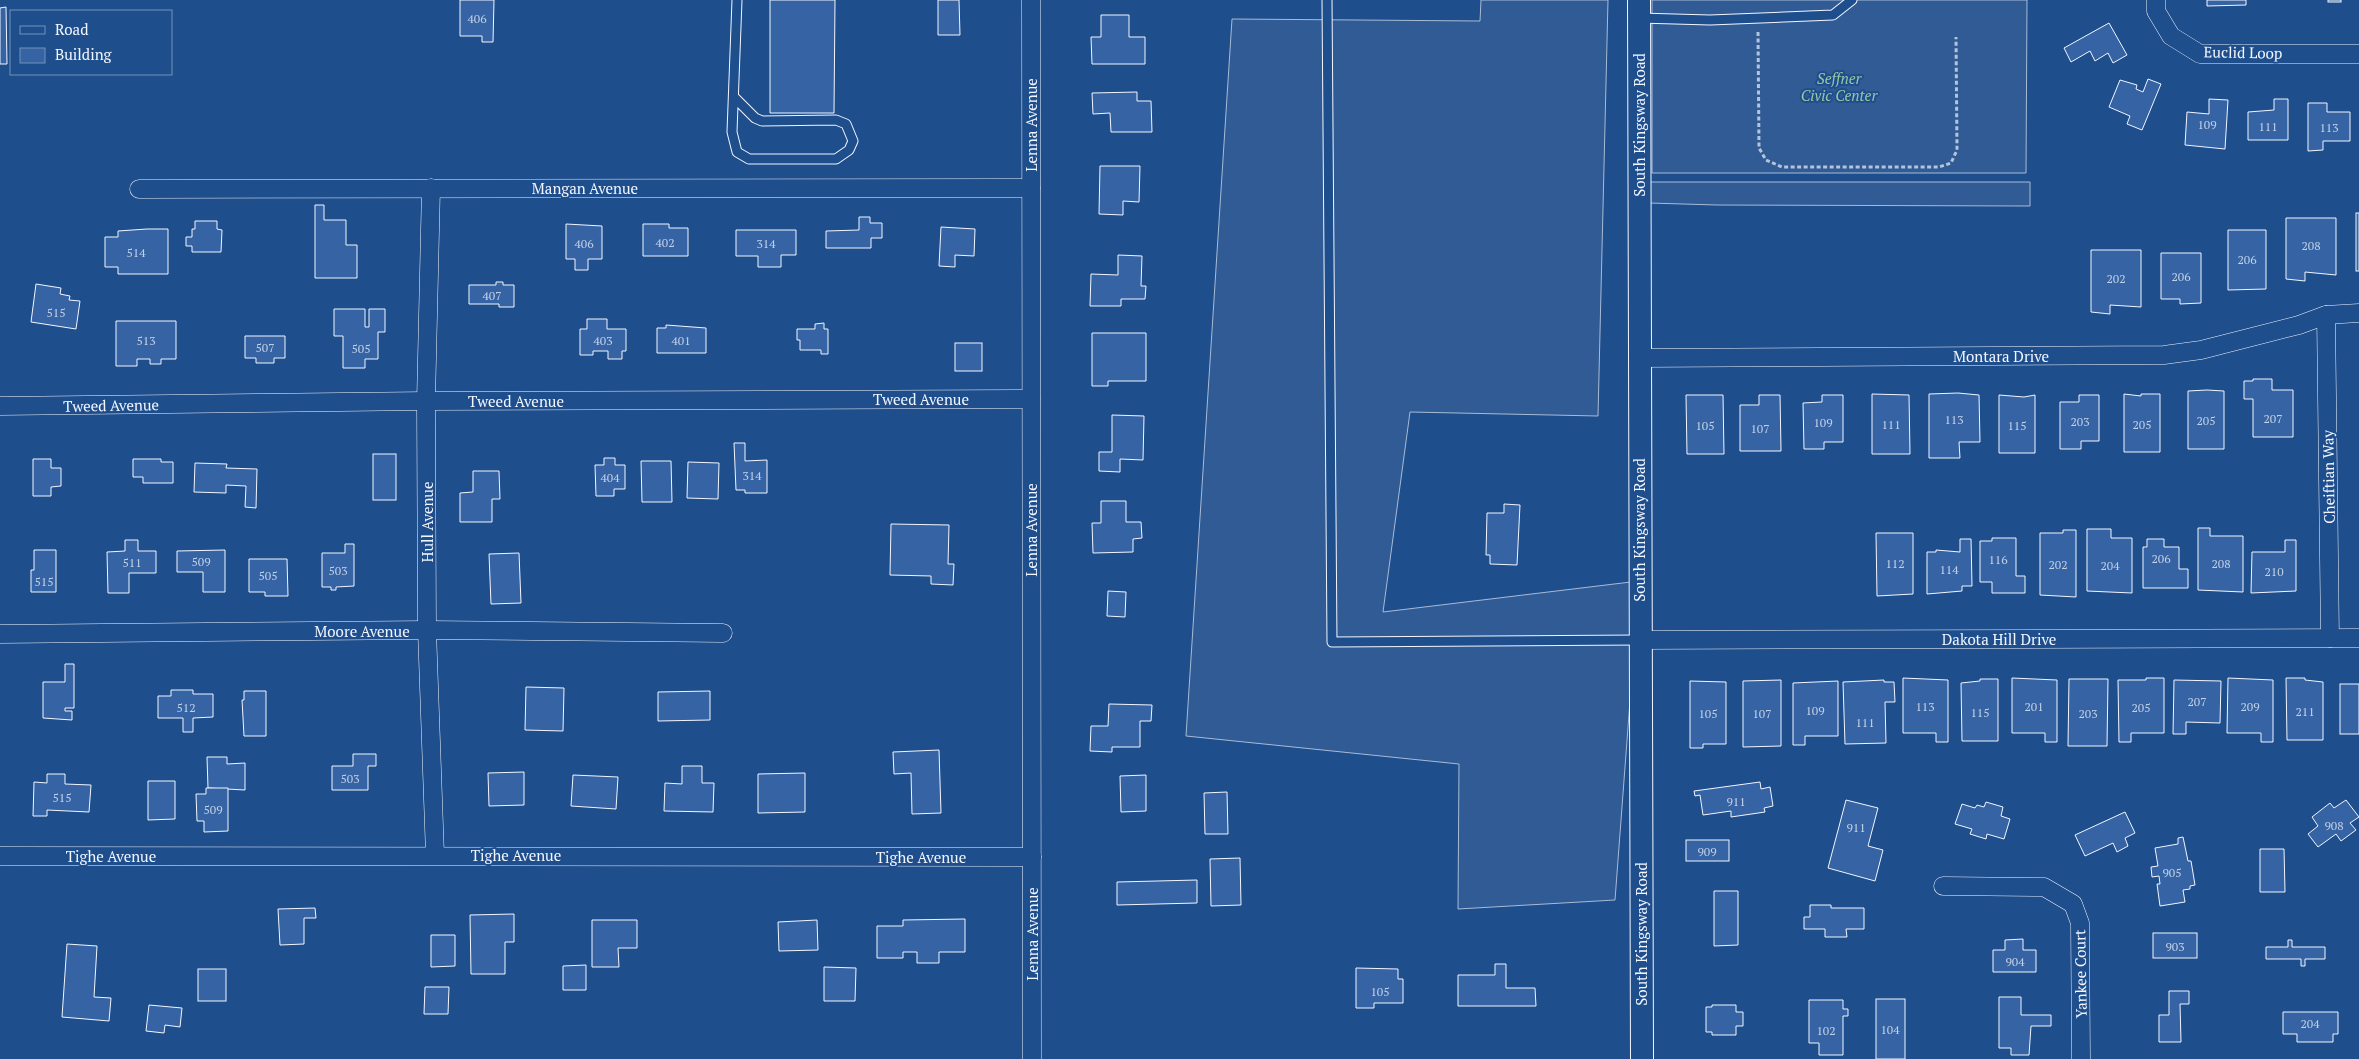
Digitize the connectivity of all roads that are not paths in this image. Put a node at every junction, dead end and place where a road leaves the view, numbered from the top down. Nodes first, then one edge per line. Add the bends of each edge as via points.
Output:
1 (737, 0) edge
2 (1031, 0) edge
3 (1327, 0) edge
4 (1852, 0) edge
5 (2156, 0) edge
6 (1639, 9) edge
7 (2359, 54) edge
8 (734, 98) junction
9 (431, 188) junction
10 (1031, 188) junction
11 (140, 189) dead end
12 (2359, 313) edge
13 (2326, 315) junction
14 (1639, 358) junction
15 (1031, 399) junction
16 (426, 401) junction
17 (0, 406) edge
18 (427, 630) junction
19 (723, 633) dead end
20 (0, 634) edge
21 (2330, 638) junction
22 (2359, 638) edge
23 (1639, 640) junction
24 (435, 855) junction
25 (0, 856) edge
26 (1032, 857) junction
27 (1943, 886) dead end
28 (1032, 1059) edge
29 (1642, 1059) edge
30 (2081, 1059) edge

1 - 8 lane
2 - 10 street, Lenna Avenue
3 - 23 lane via 1332,642
4 - 6 lane via 1833,15 1758,19
5 - 7 street, Euclid Loop via 2156,11 2171,36 2200,54
6 - 14 street, South Kingsway Road
8 - 8 lane via 733,142 738,152 750,159 836,159 849,150 853,141 846,124 836,120 762,120 755,118
9 - 10 street, Mangan Avenue
9 - 11 street, Mangan Avenue
9 - 16 street, Hull Avenue
10 - 15 street, Lenna Avenue
12 - 13 street, Montara Drive
13 - 14 street, Montara Drive via 2201,350 2164,355
13 - 21 street, Cheiftian Way
14 - 23 street, South Kingsway Road
15 - 16 street, Tweed Avenue
15 - 26 street, Lenna Avenue
16 - 17 street, Tweed Avenue
16 - 18 street, Hull Avenue
18 - 19 street, Moore Avenue
18 - 20 street, Moore Avenue
18 - 24 street, Hull Avenue
21 - 22 street, Dakota Hill Drive
21 - 23 street, Dakota Hill Drive
23 - 29 street, South Kingsway Road
24 - 25 street, Tighe Avenue
24 - 26 street, Tighe Avenue
26 - 28 street, Lenna Avenue
27 - 30 street, Yankee Court via 2044,886 2073,904 2080,924

